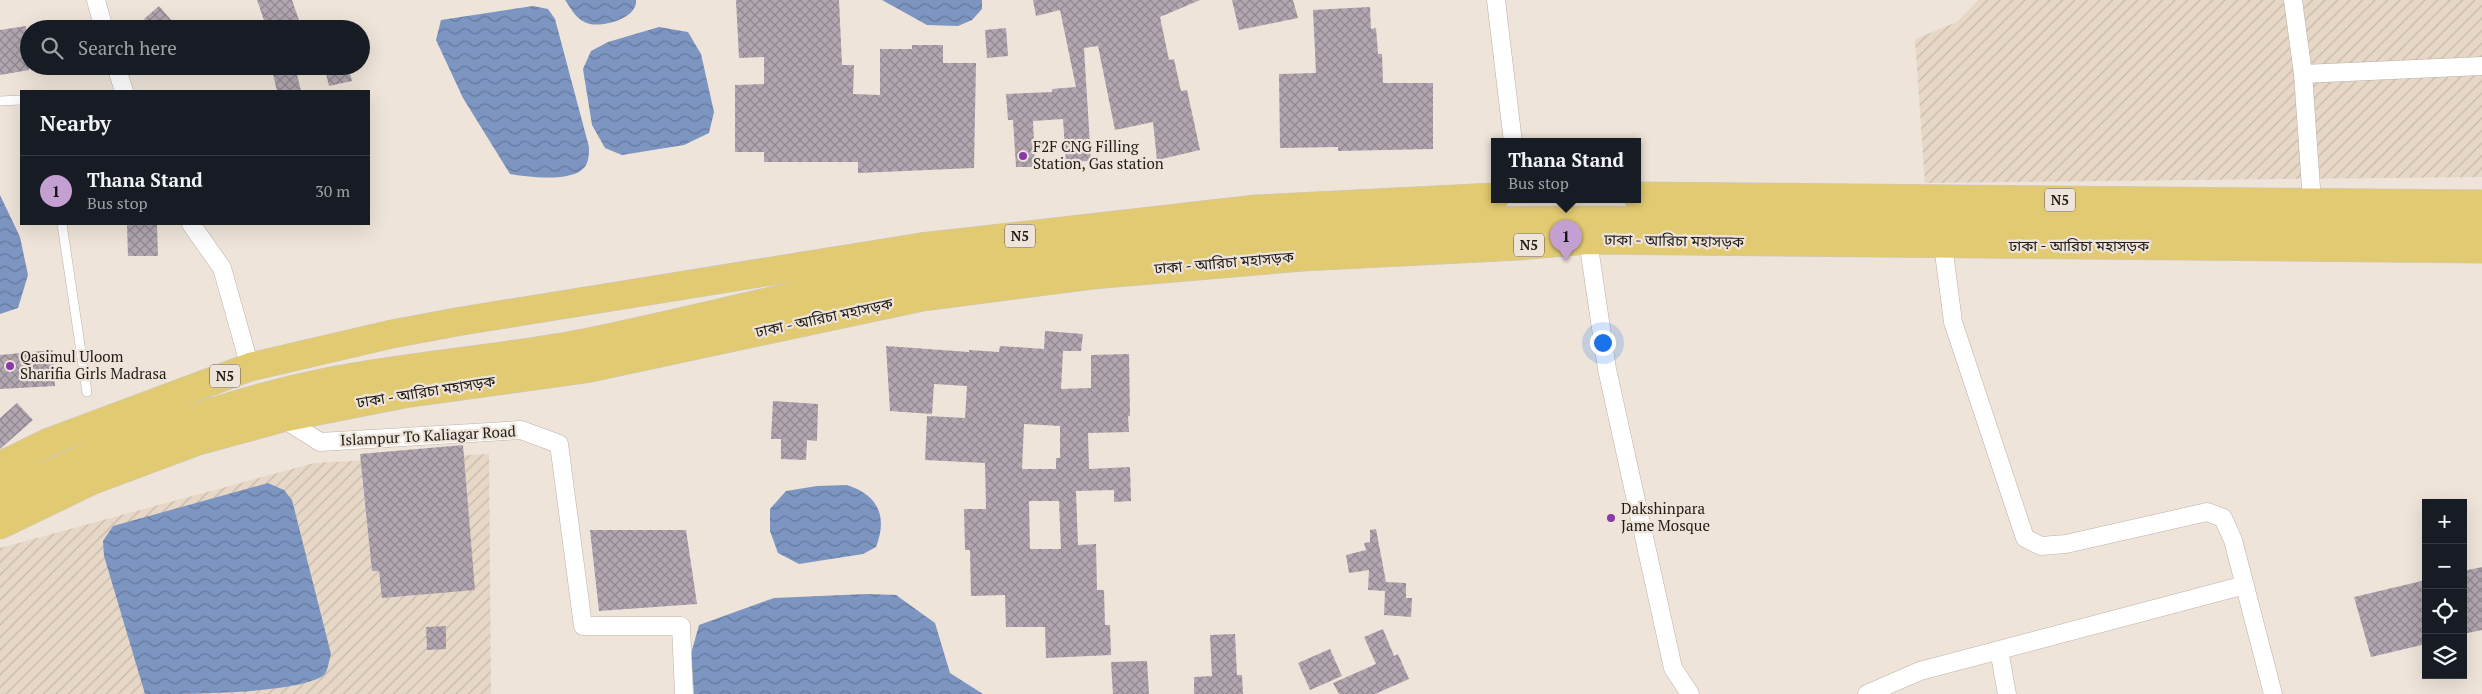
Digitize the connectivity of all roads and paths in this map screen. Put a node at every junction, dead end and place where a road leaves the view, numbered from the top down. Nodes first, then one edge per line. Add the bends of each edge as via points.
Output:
1 (96, 0) edge
2 (1496, 0) edge
3 (2293, 0) edge
4 (102, 20) edge
5 (2482, 66) edge
6 (2303, 74) junction
7 (119, 75) edge
8 (124, 90) edge
9 (20, 100) edge
10 (0, 101) edge
11 (1513, 138) edge
12 (1641, 196) edge
13 (1491, 197) edge
14 (2312, 202) junction
15 (2482, 204) edge
16 (62, 225) edge
17 (191, 225) edge
18 (2482, 230) edge
19 (1588, 240) junction
20 (1942, 245) junction
21 (2482, 249) edge
22 (585, 356) junction
23 (250, 367) junction
24 (87, 392) dead end
25 (282, 418) junction
26 (0, 466) edge
27 (0, 495) edge
28 (0, 525) edge
29 (2245, 585) junction
30 (1999, 650) junction
31 (684, 694) edge
32 (1690, 694) edge
33 (1866, 694) edge
34 (2007, 694) edge
35 (2273, 694) edge

1 - 4 street
2 - 11 street
3 - 6 street
5 - 6 street
6 - 14 street
7 - 8 street
9 - 10 lane
12 - 14 highway, N5
13 - 23 highway, N5 via 1256,209 922,247 462,321
14 - 15 highway, N5
16 - 24 lane
17 - 23 street via 222,268
18 - 22 highway, N5 via 1976,220 1488,221 1252,233 986,260 861,281
19 - 20 highway, ঢাকা - আরিচা মহাসড়ক / N5
19 - 22 highway, ঢাকা - আরিচা মহাসড়ক / N5 via 1303,257 1092,275 922,297
19 - 32 street via 1607,369 1673,668
20 - 21 highway, ঢাকা - আরিচা মহাসড়ক / N5
20 - 29 street via 1953,322 2025,538 2041,546 2066,544 2207,512 2223,518 2233,540
22 - 25 highway, ঢাকা - আরিচা মহাসড়ক / N5
22 - 27 highway, N5 via 528,354 325,382 217,408 80,460
23 - 26 highway, N5 via 49,442
25 - 28 highway, ঢাকা - আরিচা মহাসড়ক / N5 via 198,441 91,481
25 - 31 street, Islampur To Kaliagar Road via 320,442 521,430 559,444 583,626 681,626
29 - 30 street
29 - 35 street
30 - 33 street via 1920,671
30 - 34 street

